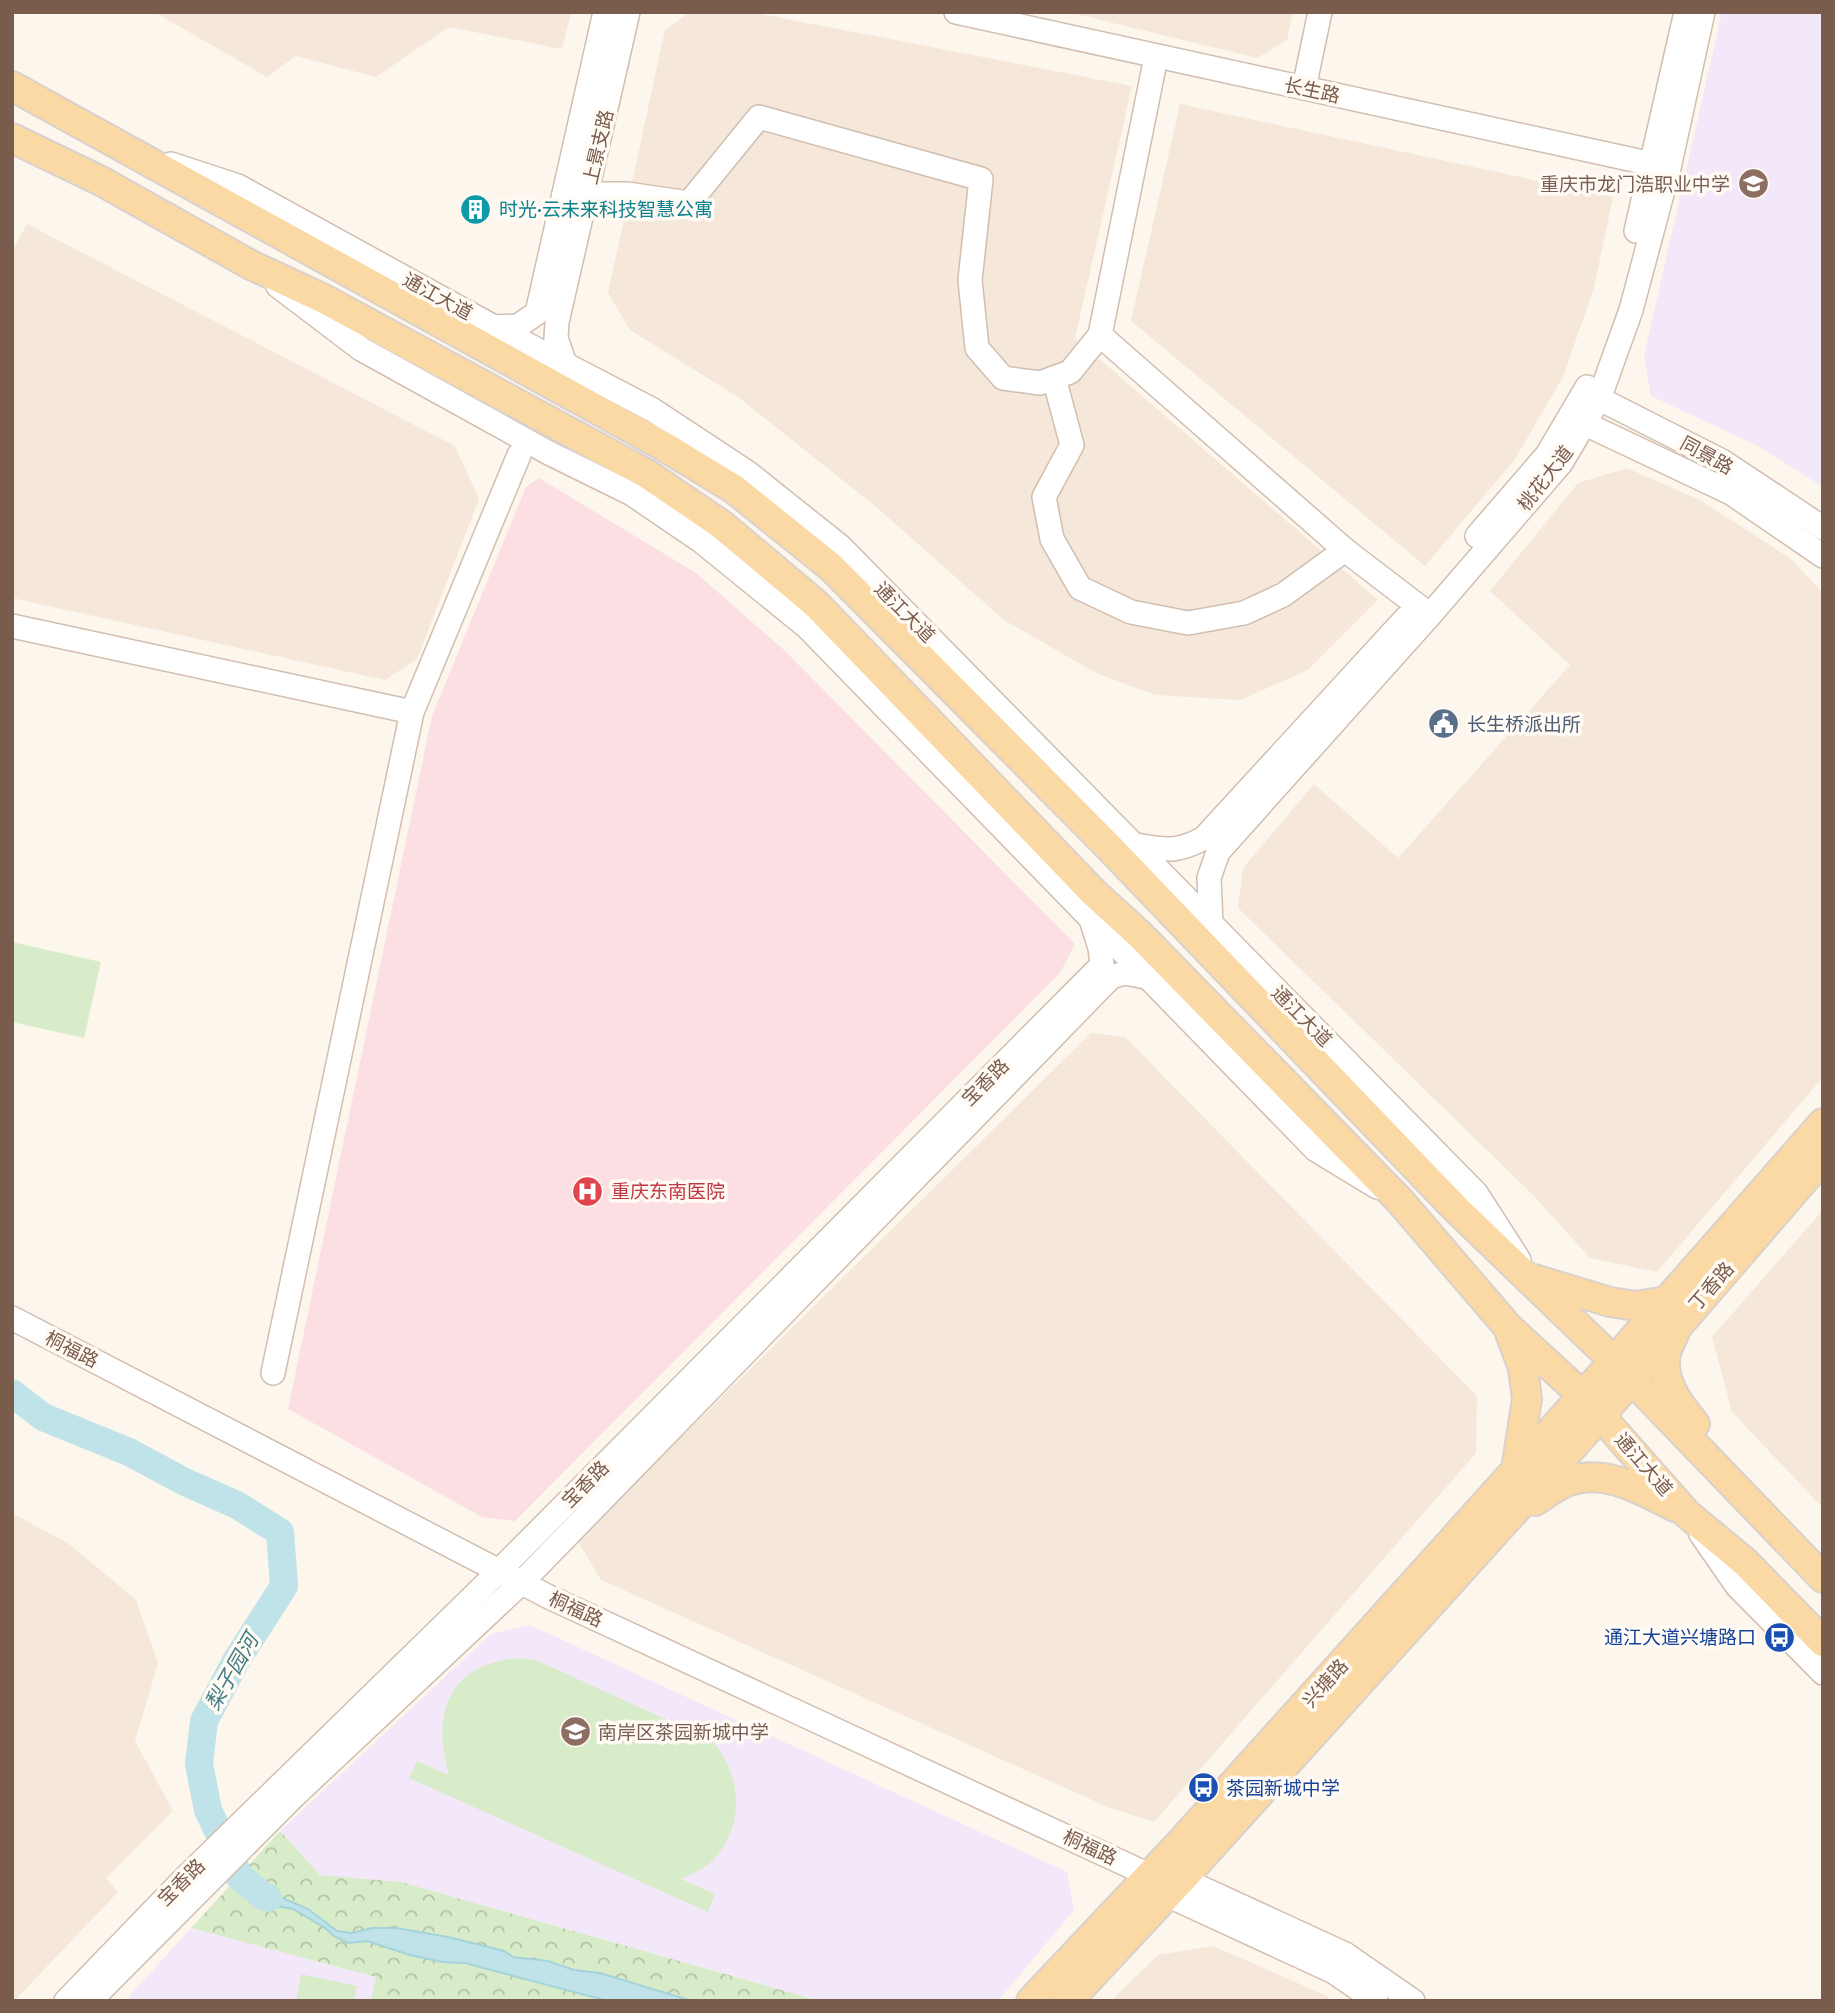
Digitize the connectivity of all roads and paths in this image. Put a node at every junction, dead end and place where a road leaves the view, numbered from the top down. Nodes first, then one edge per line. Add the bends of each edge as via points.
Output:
1 (605, 12) edge
2 (628, 12) edge
3 (956, 12) edge
4 (1320, 12) edge
5 (1686, 12) edge
6 (1703, 12) edge
7 (1156, 57) junction
8 (13, 87) edge
9 (1304, 88) junction
10 (12, 138) edge
11 (124, 149) junction
12 (1661, 165) junction
13 (575, 195) junction
14 (251, 265) junction
15 (405, 303) junction
16 (468, 313) junction
17 (547, 318) junction
18 (494, 327) junction
19 (1100, 335) junction
20 (565, 364) junction
21 (1054, 378) junction
22 (1592, 395) junction
23 (1577, 420) junction
24 (494, 422) junction
25 (549, 453) junction
26 (519, 455) junction
27 (1823, 528) edge
28 (1345, 550) junction
29 (1823, 556) edge
30 (1424, 610) junction
31 (12, 626) edge
32 (412, 712) junction
33 (1136, 845) junction
34 (1211, 845) junction
35 (1090, 916) junction
36 (1210, 923) junction
37 (1106, 971) junction
38 (1151, 978) junction
39 (1823, 1122) edge
40 (1823, 1158) edge
41 (1400, 1201) junction
42 (1530, 1278) junction
43 (1674, 1310) junction
44 (12, 1318) edge
45 (1508, 1327) junction
46 (1623, 1369) junction
47 (273, 1373) dead end
48 (1592, 1405) junction
49 (1516, 1470) junction
50 (1758, 1510) junction
51 (1687, 1514) junction
52 (1501, 1524) junction
53 (499, 1571) junction
54 (1823, 1578) edge
55 (521, 1583) junction
56 (1823, 1642) edge
57 (1823, 1673) edge
58 (288, 1788) junction
59 (1167, 1883) junction
60 (190, 1886) junction
61 (66, 2001) edge
62 (90, 2001) edge
63 (1031, 2001) edge
64 (1068, 2001) edge
65 (1376, 2001) edge
66 (1413, 2001) edge

1 - 13 street, 上景支路
2 - 13 street, 上景支路
3 - 7 street, 长生路
4 - 9 street
5 - 12 street, 桃花大道
6 - 12 street, 桃花大道
7 - 9 street, 长生路
7 - 19 street
8 - 11 main road, 通江大道
9 - 12 street, 长生路
10 - 14 main road, 通江大道 via 101,181
11 - 15 main road, 通江大道
11 - 16 street, 通江大道 via 238,186
12 - 22 street, 桃花大道
13 - 17 street, 上景支路
13 - 21 street via 626,194 689,203 759,117 981,179 970,280 977,348 1003,378 1040,383
14 - 24 street, 通江大道 via 362,349
14 - 41 main road, 通江大道 via 324,299 647,474 722,525 816,604
15 - 16 main road
15 - 42 main road, 通江大道 via 734,489 831,567 1165,904 1454,1207
16 - 18 street, 通江大道
17 - 18 street
17 - 20 street
18 - 20 street, 通江大道
19 - 21 street via 1070,372
19 - 28 street
20 - 33 street, 通江大道 via 653,410 747,472 841,547
21 - 28 street via 1072,444 1044,497 1052,539 1080,588 1130,612 1188,623 1244,613 1283,595
22 - 23 street, 桃花大道
22 - 27 street, 同景路 via 1722,461
23 - 29 street via 1731,494
23 - 30 street, 桃花大道
24 - 25 street, 通江大道
24 - 26 street
25 - 26 street
25 - 35 street, 通江大道 via 632,494 701,541 807,628
26 - 32 street
28 - 30 street
30 - 34 street, 桃花大道
31 - 32 street
32 - 47 street
33 - 34 street via 1169,851
33 - 36 street, 通江大道
34 - 36 street
35 - 37 street
35 - 38 street, 通江大道
36 - 42 street, 通江大道 via 1476,1193
37 - 38 street
37 - 53 street, 宝香路
37 - 55 street, 宝香路
38 - 41 street, 通江大道 via 1316,1150
39 - 43 main road, 丁香路
40 - 43 main road, 丁香路
41 - 45 main road, 通江大道
42 - 43 main road via 1610,1302
42 - 46 main road, 通江大道
43 - 46 main road, 丁香路
43 - 50 main road via 1666,1354 1669,1386
44 - 53 street, 桐福路
45 - 48 main road, 通江大道
45 - 49 main road via 1523,1368 1527,1399
46 - 48 main road, 兴塘路
46 - 50 main road, 通江大道
48 - 49 main road, 兴塘路
48 - 51 main road, 通江大道
48 - 52 main road, 兴塘路
49 - 59 main road, 兴塘路
50 - 54 main road, 通江大道
51 - 52 main road via 1624,1482 1579,1478 1555,1488
51 - 56 main road, 通江大道 via 1745,1563
51 - 57 street, 通江大道 via 1737,1586
52 - 59 main road, 兴塘路
53 - 55 street, 桐福路
53 - 58 street, 宝香路
55 - 58 street, 宝香路
55 - 59 street, 桐福路
58 - 60 street, 宝香路
59 - 63 main road, 兴塘路
59 - 64 main road, 兴塘路
59 - 65 street, 桐福路 via 1334,1972
59 - 66 street, 桐福路 via 1345,1954
60 - 61 street, 宝香路
60 - 62 street, 宝香路

